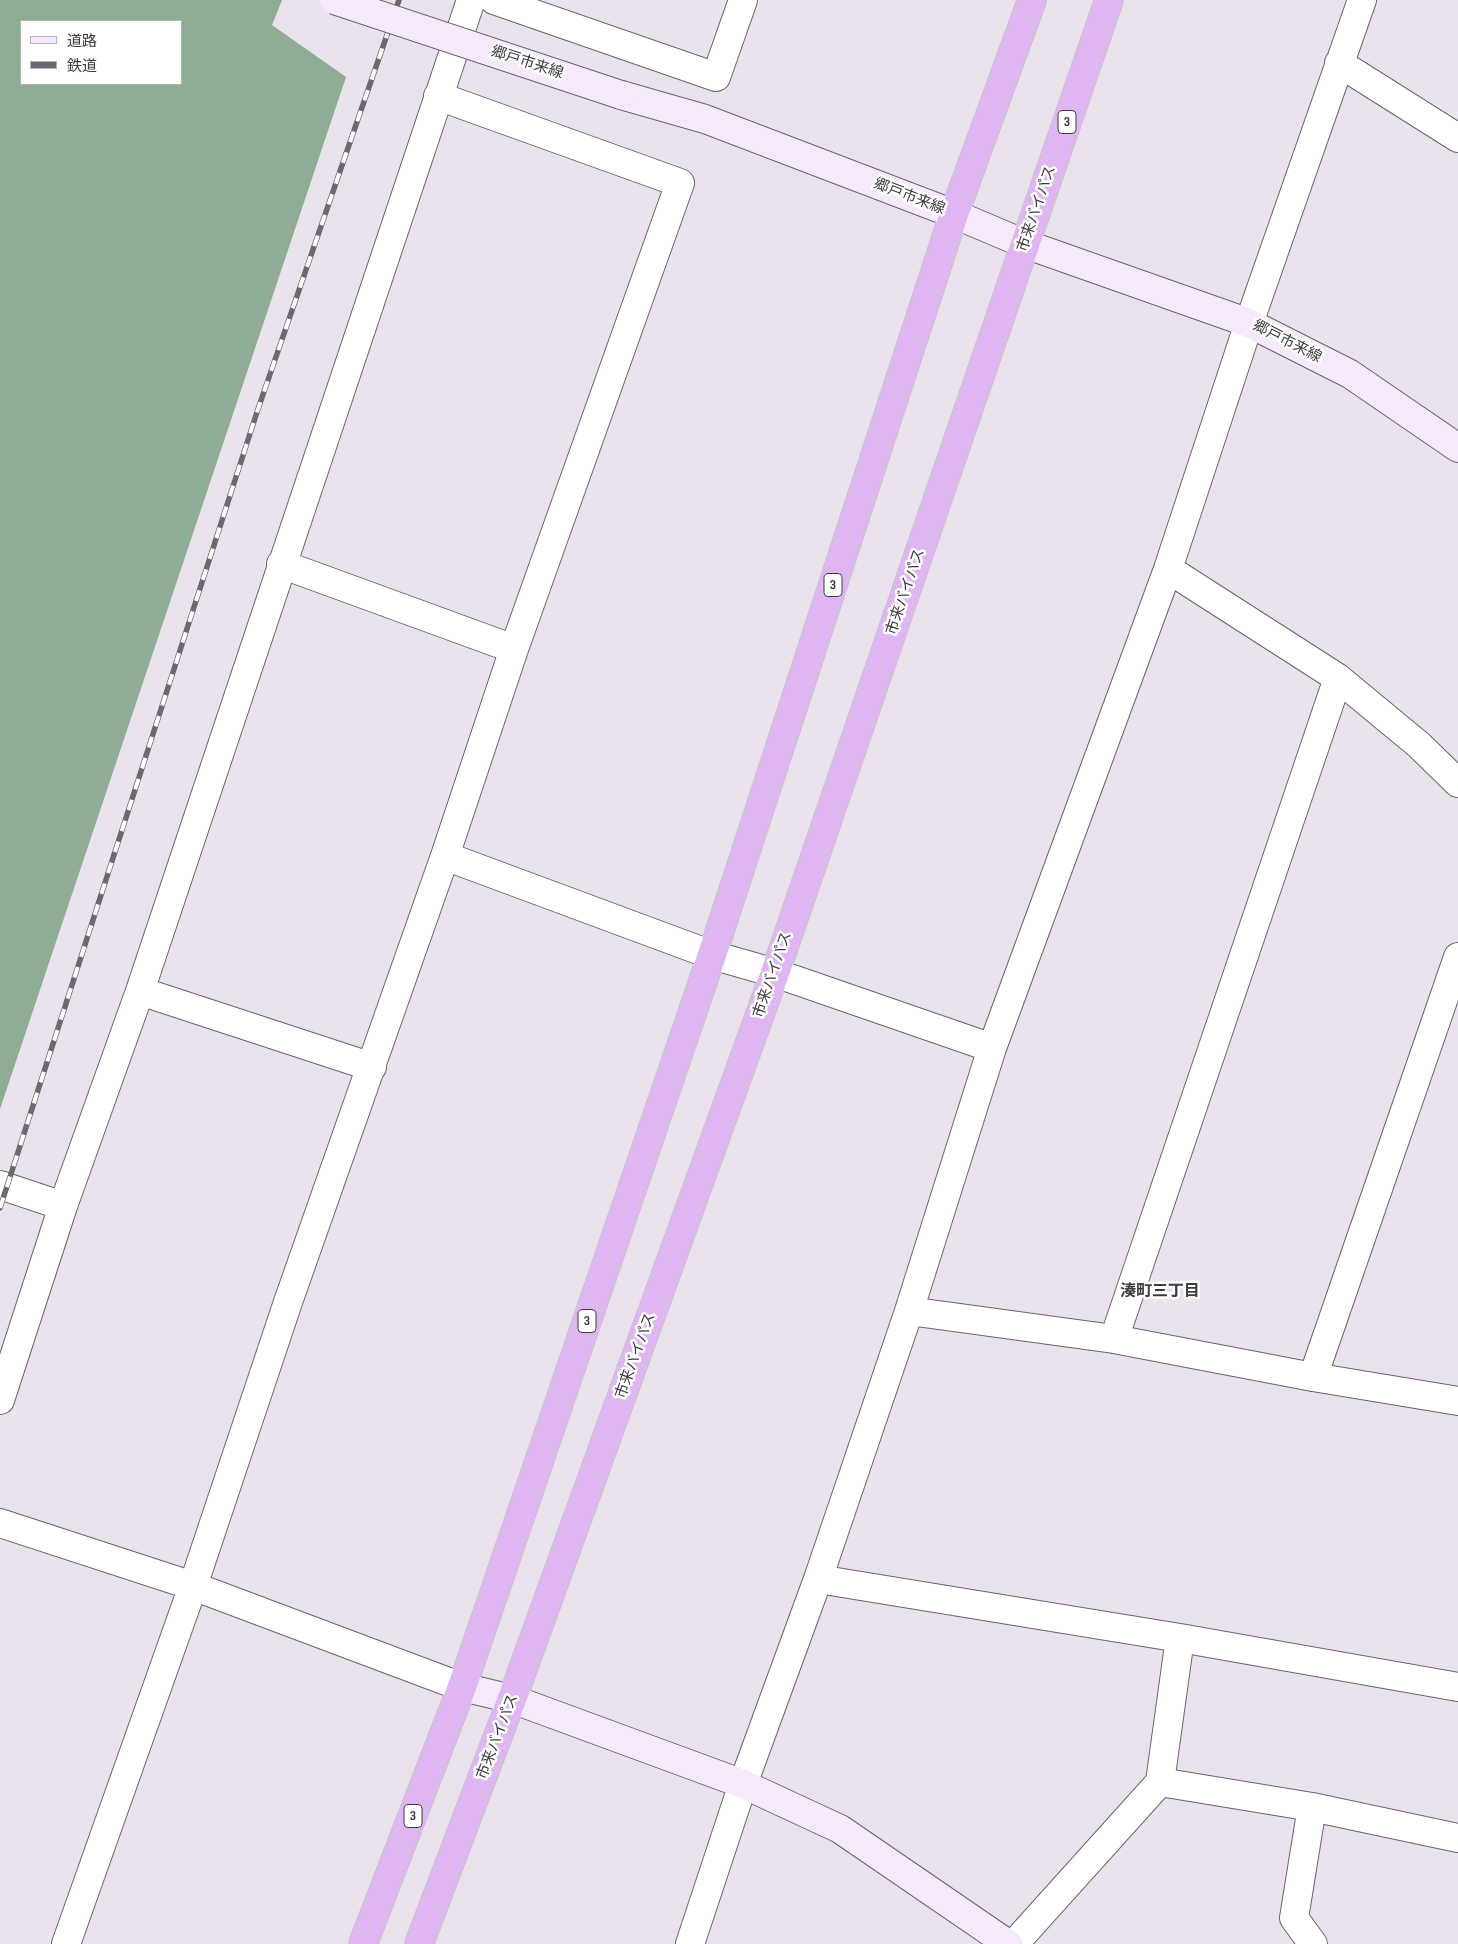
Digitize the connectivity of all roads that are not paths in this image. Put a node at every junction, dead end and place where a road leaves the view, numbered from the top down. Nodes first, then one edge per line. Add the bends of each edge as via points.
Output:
1 (334, 0) edge
2 (471, 0) edge
3 (494, 0) edge
4 (743, 0) edge
5 (1032, 0) edge
6 (1109, 0) edge
7 (1362, 0) edge
8 (1339, 63) junction
9 (438, 96) junction
10 (1458, 138) edge
11 (954, 214) junction
12 (1025, 244) junction
13 (1250, 322) junction
14 (1458, 448) edge
15 (281, 564) junction
16 (1168, 569) junction
17 (514, 649) junction
18 (1338, 678) junction
19 (1458, 783) edge
20 (445, 856) junction
21 (712, 955) junction
22 (1458, 957) edge
23 (775, 974) junction
24 (140, 991) junction
25 (992, 1048) junction
26 (372, 1067) junction
27 (0, 1185) edge
28 (63, 1206) junction
29 (909, 1312) junction
30 (1114, 1339) junction
31 (1313, 1377) junction
32 (0, 1400) edge
33 (1458, 1401) edge
34 (0, 1523) edge
35 (818, 1579) junction
36 (193, 1586) junction
37 (1180, 1638) junction
38 (462, 1687) junction
39 (1458, 1687) edge
40 (512, 1699) junction
41 (1160, 1782) junction
42 (743, 1784) junction
43 (1312, 1807) junction
44 (1458, 1838) edge
45 (66, 1944) edge
46 (363, 1944) edge
47 (420, 1944) edge
48 (690, 1944) edge
49 (1008, 1944) edge
50 (1014, 1944) edge
51 (1313, 1944) edge

1 - 11 main road, 郷戸市来線, bridge via 705,119
2 - 9 street
3 - 4 street via 716,77
5 - 11 highway, 3
6 - 12 highway, 市来バイパス / 3
7 - 8 street
8 - 10 street
8 - 13 street
9 - 15 street
9 - 17 street via 680,183
11 - 12 main road, 郷戸市来線
11 - 21 highway, 3
12 - 13 main road, 郷戸市来線
12 - 23 highway, 市来バイパス / 3
13 - 14 main road, 郷戸市来線 via 1350,374
13 - 16 street
15 - 17 street
15 - 24 street
16 - 18 street
16 - 25 street
17 - 20 street
18 - 19 street via 1419,745
18 - 30 street
20 - 21 street
20 - 26 street
21 - 23 street
21 - 38 highway, 3
22 - 31 street
23 - 25 street
23 - 40 highway, 市来バイパス / 3
24 - 26 street
24 - 28 street
25 - 29 street
26 - 36 street via 288,1302
27 - 28 street
28 - 32 street
29 - 30 street
29 - 35 street
30 - 31 street
31 - 33 street
34 - 36 street
35 - 37 street
35 - 42 street
36 - 38 street
36 - 45 street
37 - 39 street
37 - 41 street
38 - 40 main road
38 - 46 highway, 3
40 - 42 main road
40 - 47 highway, 市来バイパス / 3
41 - 43 street
41 - 50 street
42 - 48 street
42 - 49 main road via 840,1830
43 - 44 street
43 - 51 street via 1294,1918

